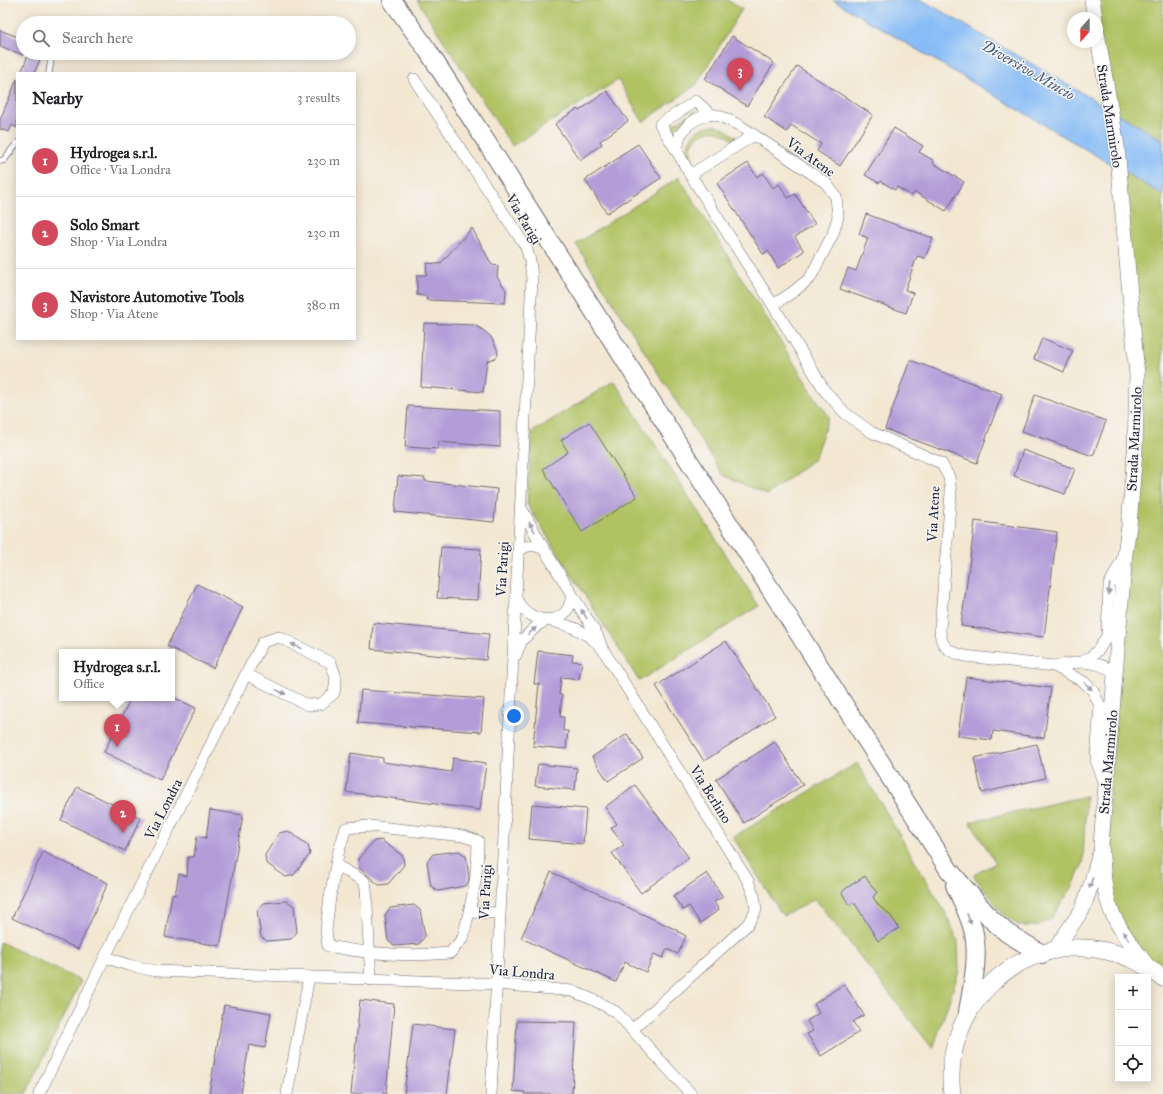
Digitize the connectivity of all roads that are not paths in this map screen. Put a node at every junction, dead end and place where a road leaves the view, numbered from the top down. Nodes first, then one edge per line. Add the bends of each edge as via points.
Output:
1 (392, 0) edge
2 (1092, 0) edge
3 (1094, 12) edge
4 (1100, 48) edge
5 (51, 60) edge
6 (49, 72) edge
7 (414, 79) dead end
8 (710, 114) junction
9 (754, 135) junction
10 (16, 144) edge
11 (677, 151) junction
12 (0, 161) edge
13 (690, 175) junction
14 (773, 305) junction
15 (520, 506) junction
16 (544, 549) junction
17 (518, 552) junction
18 (1125, 554) junction
19 (572, 595) junction
20 (516, 599) junction
21 (547, 620) junction
22 (602, 648) junction
23 (1081, 662) junction
24 (513, 664) junction
25 (1054, 666) junction
26 (246, 674) junction
27 (1115, 674) junction
28 (1106, 786) junction
29 (1101, 845) junction
30 (336, 865) junction
31 (949, 870) junction
32 (469, 912) junction
33 (499, 913) junction
34 (370, 952) junction
35 (1048, 952) junction
36 (105, 957) junction
37 (1149, 968) junction
38 (309, 978) junction
39 (1163, 978) edge
40 (371, 980) junction
41 (497, 984) junction
42 (968, 1012) junction
43 (632, 1030) junction
44 (951, 1064) junction
45 (39, 1094) edge
46 (287, 1094) edge
47 (491, 1094) edge
48 (691, 1094) edge
49 (940, 1094) edge
50 (952, 1094) edge

1 - 31 highway via 466,110
2 - 3 main road
4 - 18 main road, Strada Marmirolo via 1117,146 1137,374 1135,451
5 - 6 lane
7 - 15 street, Via Parigi via 526,247 530,261 532,278
8 - 9 street, Via Atene via 720,116
8 - 11 street via 689,124 680,135
8 - 11 street, Via Atene via 696,101 660,124
9 - 13 street
9 - 14 street, Via Atene via 826,183 836,197 838,217 833,234 810,278
10 - 12 lane via 4,160
11 - 13 street, Via Atene
13 - 14 street, Via Atene
14 - 25 street, Via Atene via 825,391 845,413 871,432 941,463 949,477 951,493 940,629 940,638 945,647 965,656
16 -> 15 street, Via Berlino
15 - 17 street, Via Parigi
16 - 17 street via 529,545
16 - 19 street, Via Berlino
17 - 20 street, Via Parigi
18 -> 23 street, Via Atene via 1109,585 1107,636 1099,649
18 - 27 main road, Strada Marmirolo
19 - 21 street via 566,612
22 -> 19 street, Via Berlino via 597,635
20 - 21 street via 532,616
20 - 24 street, Via Parigi
21 - 22 street via 578,629
24 -> 21 street via 522,640
22 - 43 street, Via Berlino via 748,881 756,910 748,924
23 - 25 street, Via Atene
23 - 27 street via 1097,663
24 - 33 street, Via Parigi
25 -> 28 street, Via Atene via 1084,682 1093,691 1100,706 1096,760
26 -> 26 street, Via Londra via 308,705 321,704 334,693 336,678 331,663 279,637 263,642
26 - 36 street, Via Londra
27 - 28 main road, Strada Marmirolo
28 - 29 main road, Strada Marmirolo
29 -> 35 main road, Strada Marmirolo via 1082,910
37 -> 29 main road, Strada Marmirolo via 1123,933 1111,909 1104,880
30 - 32 street via 346,828 369,826 463,836 478,841 475,888
30 - 34 street via 364,881
30 - 34 street via 326,930 328,946
31 - 35 highway via 991,919 1007,933
31 -> 42 highway via 970,920 976,947
32 - 33 street
32 - 34 street via 463,938 450,953 425,956
33 - 41 street, Via Parigi
34 - 40 street
35 - 37 main road via 1081,948 1105,950 1128,957
35 - 42 main road via 1021,962 1001,975 984,990
36 - 38 street, Via Londra via 141,969 156,971
36 - 45 street, Via Londra
37 - 39 main road
38 - 40 street, Via Londra
38 - 46 street
40 - 41 street, Via Londra
41 - 43 street, Via Londra via 572,991 616,1012
41 - 47 street, Via Parigi
42 - 44 main road via 957,1038
43 - 48 street, Via Londra
44 - 49 main road
44 - 50 main road

